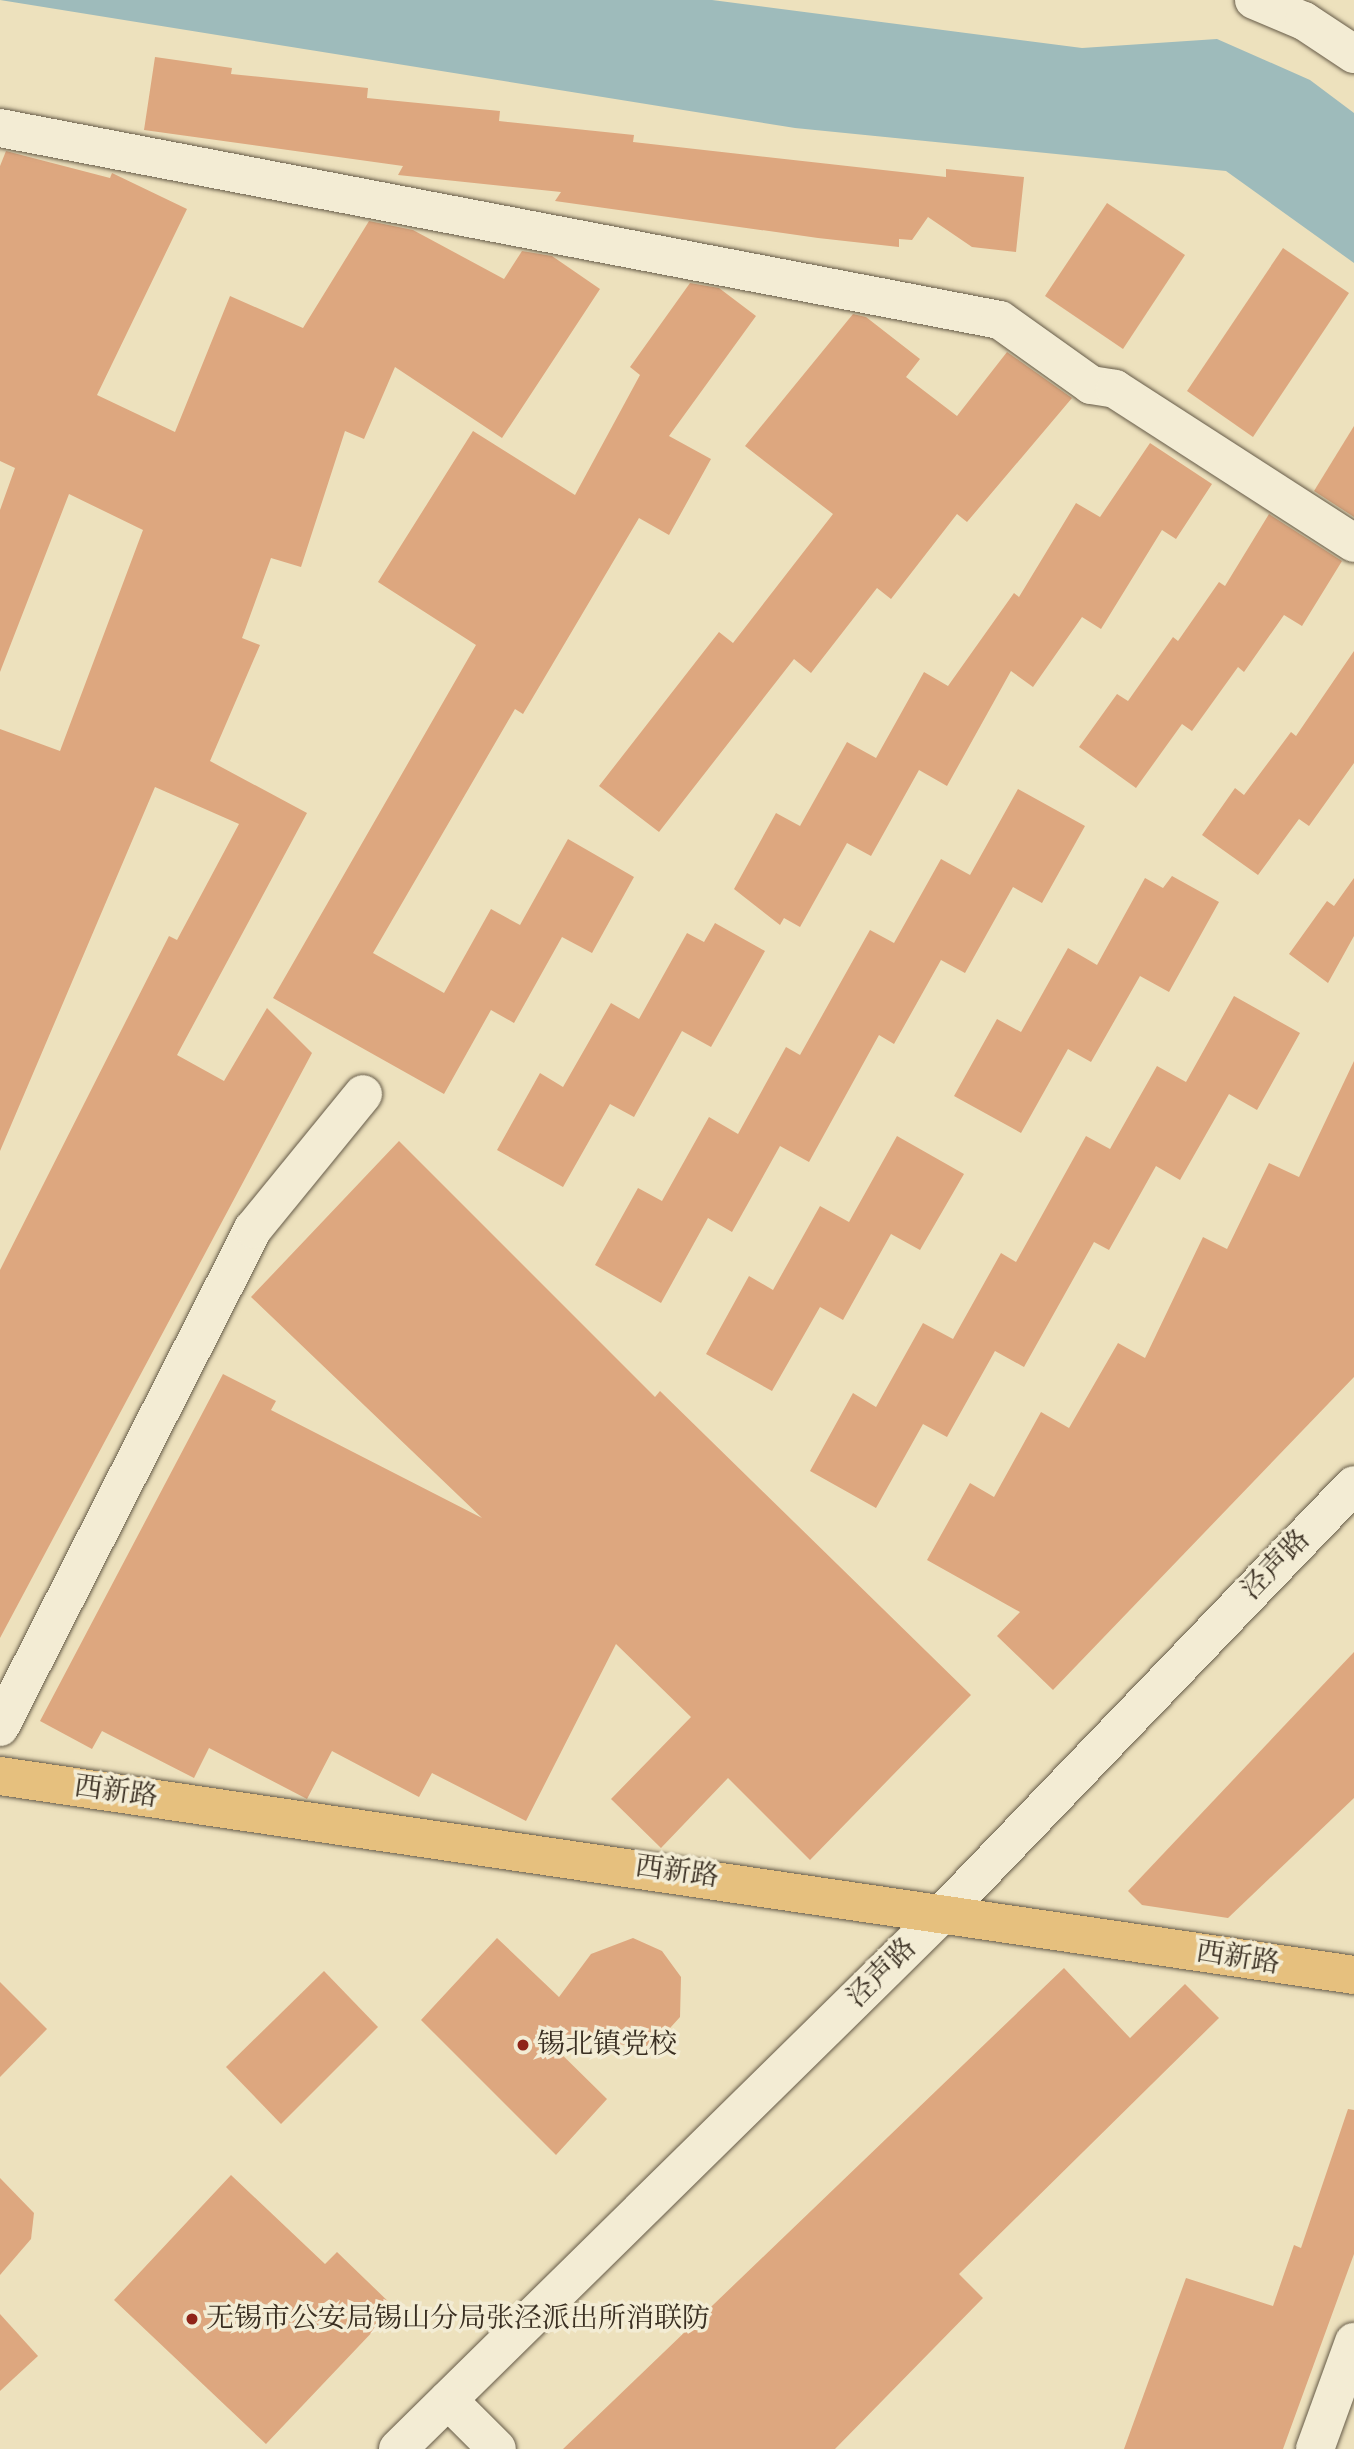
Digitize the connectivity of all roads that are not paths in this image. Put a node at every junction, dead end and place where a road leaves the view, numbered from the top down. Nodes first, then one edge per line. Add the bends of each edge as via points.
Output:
1 (1254, 0) edge
2 (1354, 54) edge
3 (0, 128) edge
4 (1354, 543) edge
5 (363, 1094) dead end
6 (1354, 1485) edge
7 (0, 1727) edge
8 (0, 1776) edge
9 (943, 1913) junction
10 (1354, 1975) edge
11 (1354, 2342) edge
12 (448, 2400) junction
13 (398, 2449) edge
14 (497, 2449) edge
15 (1315, 2449) edge

1 - 2 street via 1304,21
3 - 4 street via 1000,320 1091,385 1115,389
5 - 7 street via 253,1230
6 - 9 street, 泾声路
8 - 9 main road, 西新路
9 - 10 main road, 西新路
9 - 12 street, 泾声路
11 - 15 street
12 - 13 street, 泾声路
12 - 14 street

